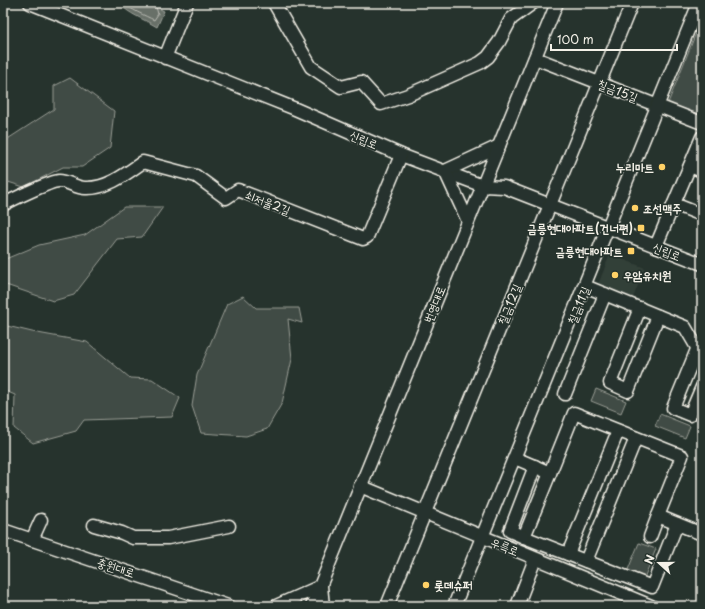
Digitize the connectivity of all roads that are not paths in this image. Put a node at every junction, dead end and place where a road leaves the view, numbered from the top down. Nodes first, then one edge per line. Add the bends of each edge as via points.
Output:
1 (30, 3) edge
2 (187, 3) edge
3 (274, 3) edge
4 (533, 3) edge
5 (557, 3) edge
6 (632, 3) edge
7 (699, 3) edge
8 (165, 58) junction
9 (535, 58) junction
10 (599, 83) junction
11 (658, 106) junction
12 (702, 123) edge
13 (702, 137) edge
14 (500, 146) junction
15 (401, 155) junction
16 (690, 166) junction
17 (702, 171) edge
18 (445, 172) junction
19 (483, 186) junction
20 (674, 204) junction
21 (3, 205) edge
22 (550, 205) junction
23 (702, 215) edge
24 (468, 221) junction
25 (609, 228) junction
26 (656, 246) junction
27 (702, 264) edge
28 (585, 286) junction
29 (605, 294) junction
30 (640, 308) junction
31 (658, 316) junction
32 (700, 351) edge
33 (702, 386) edge
34 (565, 394) dead end
35 (618, 431) junction
36 (636, 438) junction
37 (515, 458) junction
38 (535, 466) junction
39 (550, 473) junction
40 (360, 486) junction
41 (424, 514) junction
42 (658, 516) junction
43 (41, 520) dead end
44 (677, 524) junction
45 (94, 525) dead end
46 (229, 526) dead end
47 (3, 530) edge
48 (702, 534) edge
49 (483, 537) junction
50 (524, 537) junction
51 (650, 537) dead end
52 (32, 540) junction
53 (568, 554) junction
54 (535, 559) junction
55 (586, 561) junction
56 (321, 586) junction
57 (228, 606) edge
58 (276, 606) edge
59 (312, 606) edge
60 (323, 606) edge
61 (387, 606) edge
62 (454, 606) edge
63 (517, 606) edge
64 (651, 606) edge

1 - 8 street, 신립로
2 - 8 street
3 - 4 street via 311,67 341,87 361,82 381,104 408,95 480,63 499,42 511,19
5 - 9 street, 번영대로
6 - 10 street, 칠금12길
7 - 11 street, 칠금11길
8 - 15 street, 신립로 via 293,108
9 - 10 street, 칠금15길
9 - 14 street, 번영대로
10 - 11 street, 칠금15길
10 - 22 street, 칠금12길
11 - 12 street, 칠금15길
11 - 25 street, 칠금11길
13 - 16 street
14 - 18 street
14 - 19 street, 번영대로
15 - 18 street, 신립로
15 - 21 street, 쇠저울2길 via 367,237 363,239 238,190 226,198 196,176 143,162 114,182 85,188 58,180
16 - 17 street
16 - 20 street
18 - 19 street, 신립로
18 - 24 street
19 - 22 street, 신립로 via 504,187
19 - 24 street, 번영대로
20 - 23 street
20 - 26 street
22 - 25 street, 신립로
22 - 41 street, 칠금12길
24 - 40 street, 번영대로
25 - 26 street, 신립로
25 - 28 street, 칠금11길
26 - 27 street, 신립로
28 - 29 street
28 - 37 street, 칠금11길
29 - 30 street
29 - 34 street
30 - 31 street
30 - 31 street via 610,383 616,386 628,390
31 - 32 street via 686,327
32 - 33 street via 673,408 690,415
35 - 36 street
35 - 39 street via 574,414
35 - 53 street
36 - 42 street via 682,456
36 - 55 street
37 - 38 street
37 - 49 street, 칠금11길
38 - 39 street
38 - 50 street via 510,531
39 - 50 street
40 - 41 street, 우륵로
40 - 56 street, 번영대로
41 - 49 street, 우륵로
41 - 61 street, 칠금12길
42 - 44 street
42 - 51 street
43 - 52 street
44 - 48 street
44 - 55 street via 652,587
45 - 46 street via 122,532 133,538 168,538
47 - 52 street, 충원대로
49 - 54 street, 우륵로
49 - 62 street, 칠금11길
50 - 53 street
52 - 57 street, 충원대로
53 - 55 street
54 - 63 street
54 - 64 street, 우륵로
56 - 58 street
56 - 59 street, 번영대로
56 - 60 street

